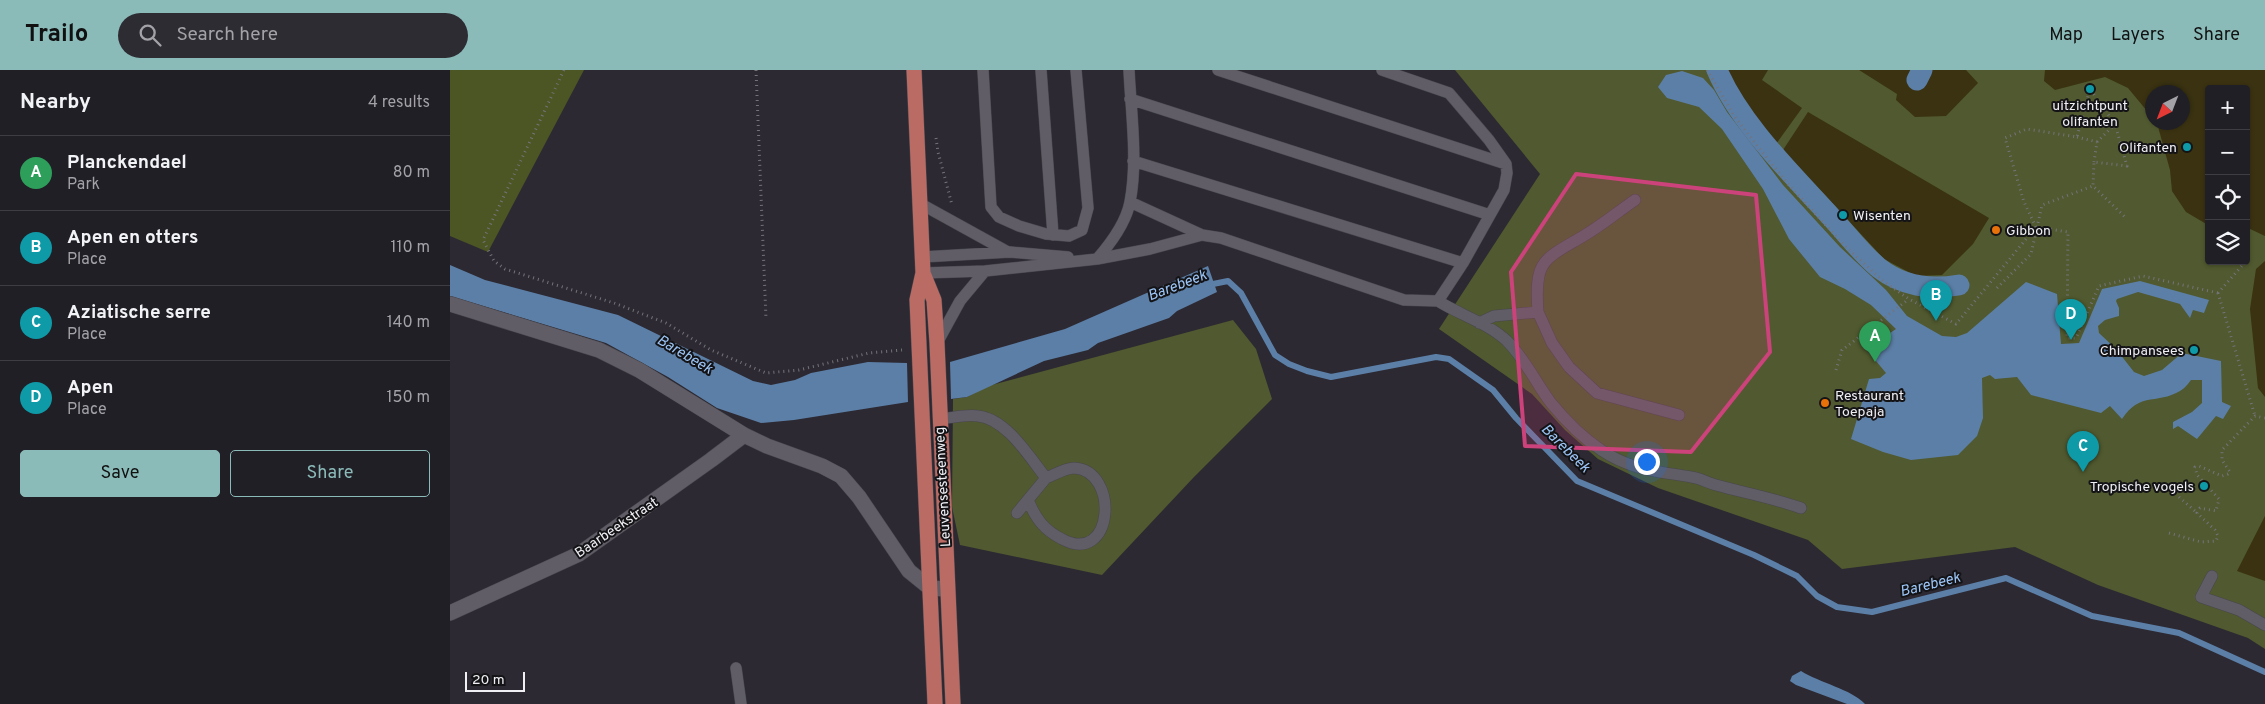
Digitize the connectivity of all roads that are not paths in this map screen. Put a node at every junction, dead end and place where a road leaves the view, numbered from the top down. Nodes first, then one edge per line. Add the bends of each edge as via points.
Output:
1 (914, 70) edge
2 (983, 70) edge
3 (1041, 70) edge
4 (1076, 70) edge
5 (1129, 70) edge
6 (1218, 70) edge
7 (1382, 70) edge
8 (1130, 99) junction
9 (1133, 161) junction
10 (1506, 164) junction
11 (1635, 200) dead end
12 (1130, 202) junction
13 (920, 204) junction
14 (1490, 215) junction
15 (1053, 235) junction
16 (1202, 235) junction
17 (1010, 252) junction
18 (922, 257) junction
19 (1097, 259) junction
20 (1462, 263) junction
21 (985, 270) junction
22 (923, 273) junction
23 (1438, 301) junction
24 (450, 304) edge
25 (1538, 312) junction
26 (1479, 323) junction
27 (937, 343) junction
28 (1679, 415) dead end
29 (939, 419) junction
30 (744, 435) junction
31 (1046, 478) junction
32 (1028, 500) junction
33 (1801, 508) dead end
34 (1017, 513) dead end
35 (2212, 576) dead end
36 (930, 588) junction
37 (947, 589) junction
38 (450, 613) edge
39 (2265, 625) edge
40 (736, 668) dead end
41 (741, 704) edge
42 (935, 704) edge
43 (953, 704) edge

1 - 13 main road, Leuvensesteenweg
2 - 15 lane via 991,207 999,217
3 - 15 lane
4 - 15 lane via 1088,208 1082,230 1069,236
5 - 8 lane
6 - 10 lane
7 - 10 lane via 1449,93
8 - 9 lane
8 - 14 lane
9 - 12 lane
9 - 20 lane
10 - 14 lane via 1504,190
11 - 25 lane via 1548,257 1537,282
12 - 16 lane
12 - 19 lane via 1111,243
13 - 17 lane
13 - 18 main road, Leuvensesteenweg
14 - 20 lane
16 - 19 lane
16 - 23 lane via 1221,238 1404,300
17 - 18 lane
17 - 19 lane
18 - 22 main road, Leuvensesteenweg
19 - 21 lane
20 - 23 lane
21 - 22 lane
21 - 27 lane via 960,301
22 - 27 main road, Leuvensesteenweg via 934,300
22 - 36 main road, Leuvensesteenweg via 917,300
23 - 26 lane
24 - 30 street via 599,350 640,370
25 - 26 lane via 1494,316
25 - 28 lane via 1552,343 1569,367 1597,393
26 - 33 lane via 1516,351 1565,418 1600,450 1619,461 1637,469 1693,477
27 - 29 main road, Leuvensesteenweg
29 - 31 lane via 979,416 994,422 1008,431
29 - 37 main road, Leuvensesteenweg
30 - 36 street via 841,476 859,497 909,572
30 - 38 street, Baarbeekstraat via 579,554
31 - 32 lane
31 - 32 lane via 1074,468 1087,470 1097,479 1106,508 1103,526 1096,539 1084,545 1071,544 1048,532 1036,518
32 - 34 lane
35 - 39 lane via 2201,597 2239,610
36 - 37 street
36 - 42 main road, Leuvensesteenweg
37 - 43 main road, Leuvensesteenweg
40 - 41 lane

